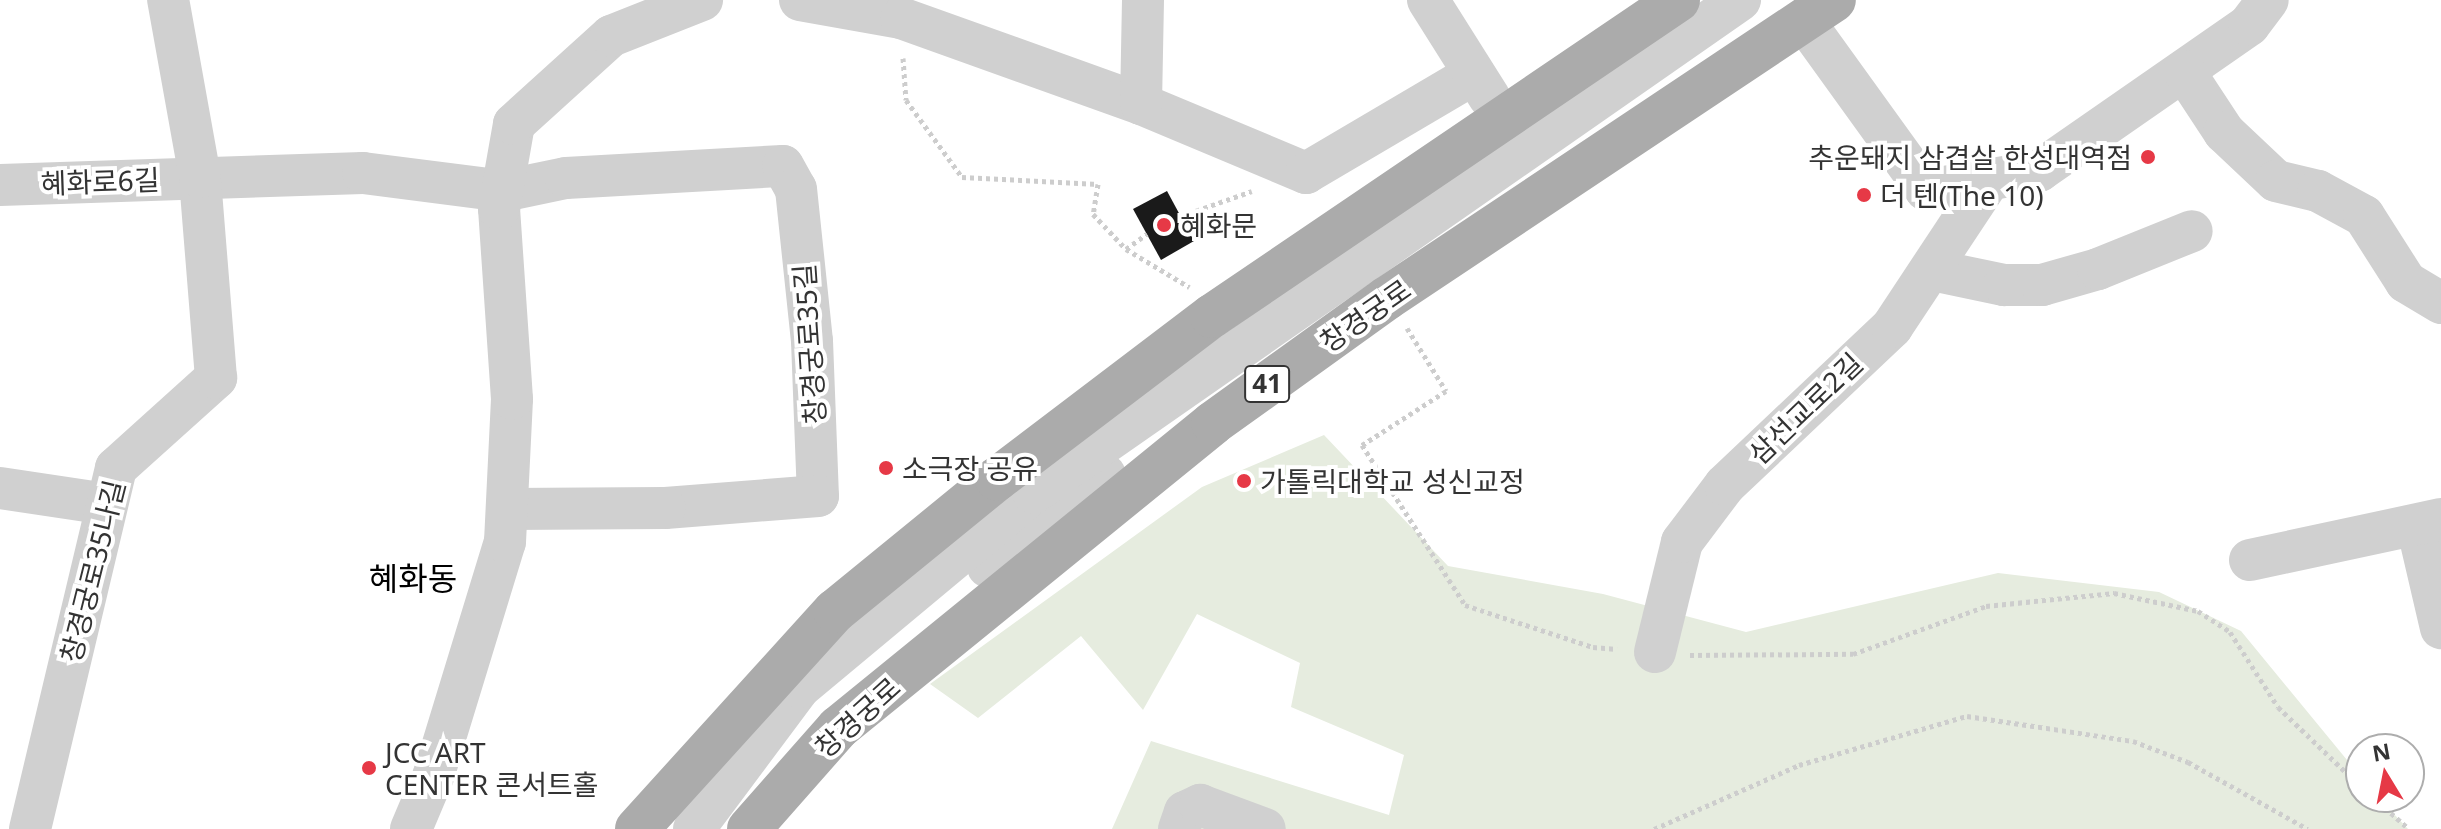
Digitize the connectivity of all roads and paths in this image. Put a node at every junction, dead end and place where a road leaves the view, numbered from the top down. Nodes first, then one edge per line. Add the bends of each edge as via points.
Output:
1 (168, 0) edge
2 (702, 0) edge
3 (800, 0) edge
4 (1143, 0) edge
5 (1428, 0) edge
6 (1678, 0) edge
7 (1740, 0) edge
8 (1766, 0) edge
9 (2268, 0) edge
10 (900, 9) edge
11 (1819, 11) edge
12 (2184, 71) junction
13 (1474, 74) junction
14 (1141, 104) junction
15 (1501, 117) junction
16 (1306, 173) junction
17 (200, 177) junction
18 (1990, 179) junction
19 (0, 185) edge
20 (503, 191) junction
21 (1181, 216) dead end
22 (2192, 231) dead end
23 (1147, 234) dead end
24 (1126, 249) junction
25 (1932, 270) junction
26 (2441, 303) edge
27 (1398, 314) dead end
28 (1212, 316) junction
29 (0, 488) edge
30 (107, 504) junction
31 (507, 509) junction
32 (2429, 522) edge
33 (2250, 560) dead end
34 (2441, 628) edge
35 (1655, 652) junction
36 (2345, 772) edge
37 (2391, 813) edge
38 (30, 829) edge
39 (411, 829) edge
40 (637, 829) edge
41 (694, 829) edge
42 (720, 829) edge
43 (749, 829) edge
44 (1179, 829) edge
45 (1265, 829) edge
46 (1654, 829) edge
47 (2308, 829) edge
48 (2409, 829) edge

1 - 17 street
2 - 20 street via 611,36 514,124
3 - 10 street
4 - 14 street
5 - 13 street
6 - 15 main road
7 - 41 street via 1033,493 800,687
8 - 42 street via 1241,366 1169,423 823,698
9 - 12 street via 2249,25
10 - 14 street
10 - 24 path via 906,100 962,177 1098,184 1093,214
11 - 18 street via 1926,190
11 - 43 main road, 창경궁로 / 41 via 1387,298 1213,423 838,728
12 - 18 street via 2039,171
12 - 26 street via 2224,132 2276,181 2318,191 2364,216 2406,282
13 - 15 street
13 - 16 street
14 - 16 street
15 - 28 main road
16 - 21 path
17 - 19 street, 혜화로6길
17 - 20 street via 363,173
17 - 30 street, 창경궁로35나길 via 216,378 116,468
18 - 25 street, 삼선교로2길
20 - 31 street via 499,209 512,399
20 - 31 street, 창경궁로35길 via 566,178 783,166 796,189 812,341 818,496 665,508
22 - 25 street via 2042,285 2004,285
23 - 24 path
24 - 28 path via 1189,287
25 - 35 street, 삼선교로2길 via 1892,327 1725,485 1682,542
27 - 35 path via 1446,391 1362,445 1465,605 1593,647
28 - 40 main road via 997,479 835,611
29 - 30 street
30 - 38 street, 창경궁로35나길
31 - 39 street via 501,557 433,777
32 - 33 street
32 - 34 street
35 - 36 path via 1723,658 1853,654 1986,606 2114,593 2198,611 2230,632 2278,707
37 - 48 path
44 - 45 street via 1185,812 1200,805
46 - 47 path via 1799,765 1967,716 2133,741 2188,762

